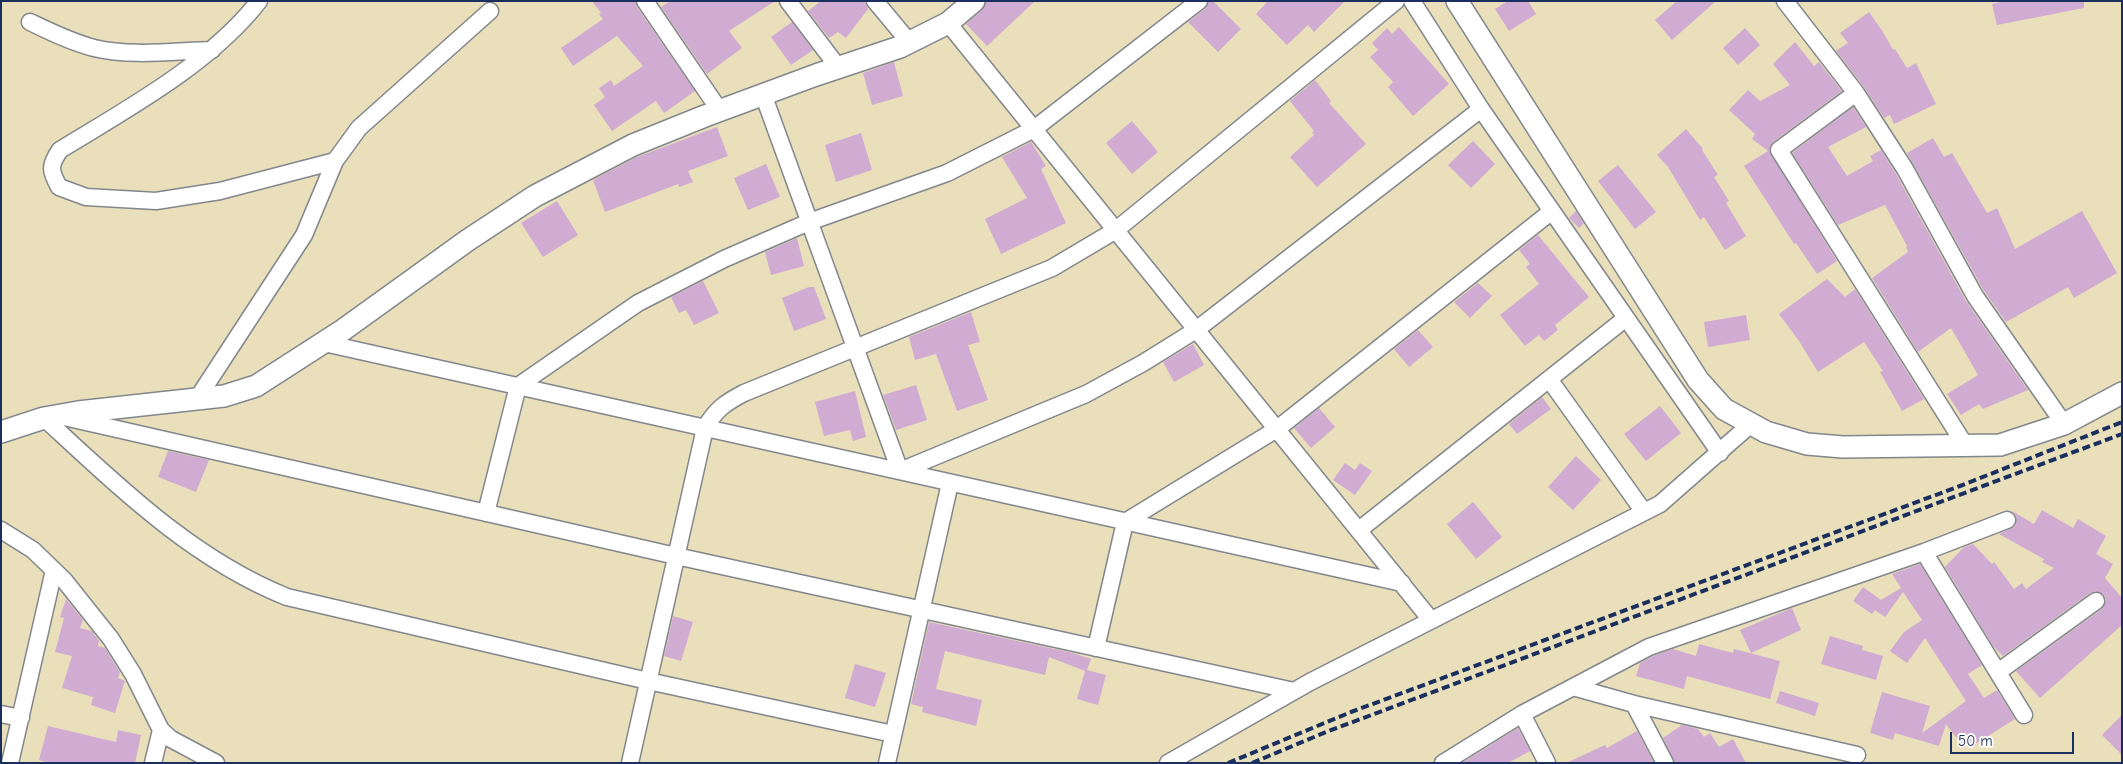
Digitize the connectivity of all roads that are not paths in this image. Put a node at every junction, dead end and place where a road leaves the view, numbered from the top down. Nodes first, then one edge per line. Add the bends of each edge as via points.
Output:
1 (259, 1) edge
2 (645, 1) edge
3 (788, 1) edge
4 (875, 1) edge
5 (974, 1) edge
6 (1198, 1) edge
7 (1396, 1) edge
8 (1412, 1) edge
9 (1458, 1) edge
10 (1785, 1) edge
11 (490, 11) dead end
12 (30, 22) dead end
13 (948, 23) junction
14 (910, 42) junction
15 (212, 50) junction
16 (838, 67) junction
17 (1856, 93) junction
18 (763, 94) junction
19 (1481, 109) junction
20 (720, 110) junction
21 (1034, 129) junction
22 (335, 161) junction
23 (1552, 211) junction
24 (809, 222) junction
25 (1116, 230) junction
26 (1626, 318) junction
27 (1196, 330) junction
28 (324, 343) junction
29 (855, 348) junction
30 (1549, 379) junction
31 (518, 386) junction
32 (2122, 393) edge
33 (196, 399) junction
34 (51, 417) junction
35 (1751, 424) junction
36 (2064, 424) junction
37 (705, 428) junction
38 (1277, 429) junction
39 (1, 432) edge
40 (1965, 445) junction
41 (1720, 453) junction
42 (900, 471) junction
43 (950, 483) junction
44 (1644, 512) junction
45 (486, 513) junction
46 (2007, 520) dead end
47 (1125, 522) junction
48 (1, 530) edge
49 (1358, 530) junction
50 (1924, 552) junction
51 (676, 556) junction
52 (54, 570) junction
53 (1402, 584) junction
54 (2096, 601) dead end
55 (921, 609) junction
56 (1431, 620) junction
57 (1096, 648) junction
58 (1998, 672) junction
59 (648, 681) junction
60 (1573, 687) junction
61 (1294, 691) junction
62 (1634, 704) junction
63 (1, 714) edge
64 (1522, 714) junction
65 (2024, 715) dead end
66 (20, 718) junction
67 (161, 730) junction
68 (893, 734) junction
69 (1857, 756) dead end
70 (10, 763) edge
71 (154, 763) edge
72 (216, 763) edge
73 (630, 763) edge
74 (887, 763) edge
75 (1168, 763) edge
76 (1443, 763) edge
77 (1547, 763) edge
78 (1665, 763) edge

1 - 15 street
2 - 20 street
3 - 16 street
4 - 14 street
5 - 13 street
6 - 21 street
7 - 25 street
8 - 19 street
9 - 35 street via 1698,380 1724,409
10 - 17 street
11 - 22 street via 359,128
12 - 15 street via 95,48 135,52
13 - 14 street
13 - 21 street
14 - 16 street
15 - 22 street via 141,101 60,150 52,162 52,172 59,188 86,197 156,201 220,192
16 - 18 street
17 - 36 street via 1905,169 1975,296
17 - 40 street via 1779,150
18 - 20 street
18 - 24 street
19 - 23 street
19 - 27 street
20 - 28 street via 634,145 535,196
21 - 24 street via 946,173
21 - 25 street
22 - 33 street via 304,235
23 - 26 street
23 - 38 street
24 - 29 street
24 - 31 street via 724,259 638,303
25 - 27 street
25 - 29 street via 1052,268
26 - 30 street
26 - 41 street
27 - 38 street
27 - 42 street via 1086,394
28 - 31 street
28 - 33 street via 256,386 224,396
29 - 37 street via 725,403 713,413
29 - 42 street
30 - 44 street
30 - 49 street
31 - 37 street
31 - 45 street
32 - 36 street
33 - 34 street
34 - 39 street
34 - 45 street
34 - 59 street via 128,495 184,540 258,585 288,597
35 - 40 street via 1766,432 1816,445
35 - 41 street
36 - 40 street via 2000,445
37 - 42 street
37 - 51 street
38 - 47 street
38 - 49 street
41 - 44 street via 1660,504
42 - 43 street
43 - 47 street
43 - 55 street
44 - 56 street
45 - 51 street
46 - 50 street
47 - 53 street
47 - 57 street
48 - 52 street via 33,550
49 - 53 street
50 - 58 street
50 - 60 street via 1649,647
51 - 55 street
51 - 59 street
52 - 66 street
52 - 67 street via 111,639
53 - 56 street
54 - 58 street
55 - 57 street
55 - 68 street
56 - 61 street
57 - 61 street
58 - 65 street
59 - 68 street
59 - 73 street
60 - 62 street
60 - 64 street
61 - 75 street
62 - 69 street
62 - 78 street
63 - 66 street
64 - 76 street
64 - 77 street
66 - 70 street
67 - 71 street
67 - 72 street via 171,739
68 - 74 street

